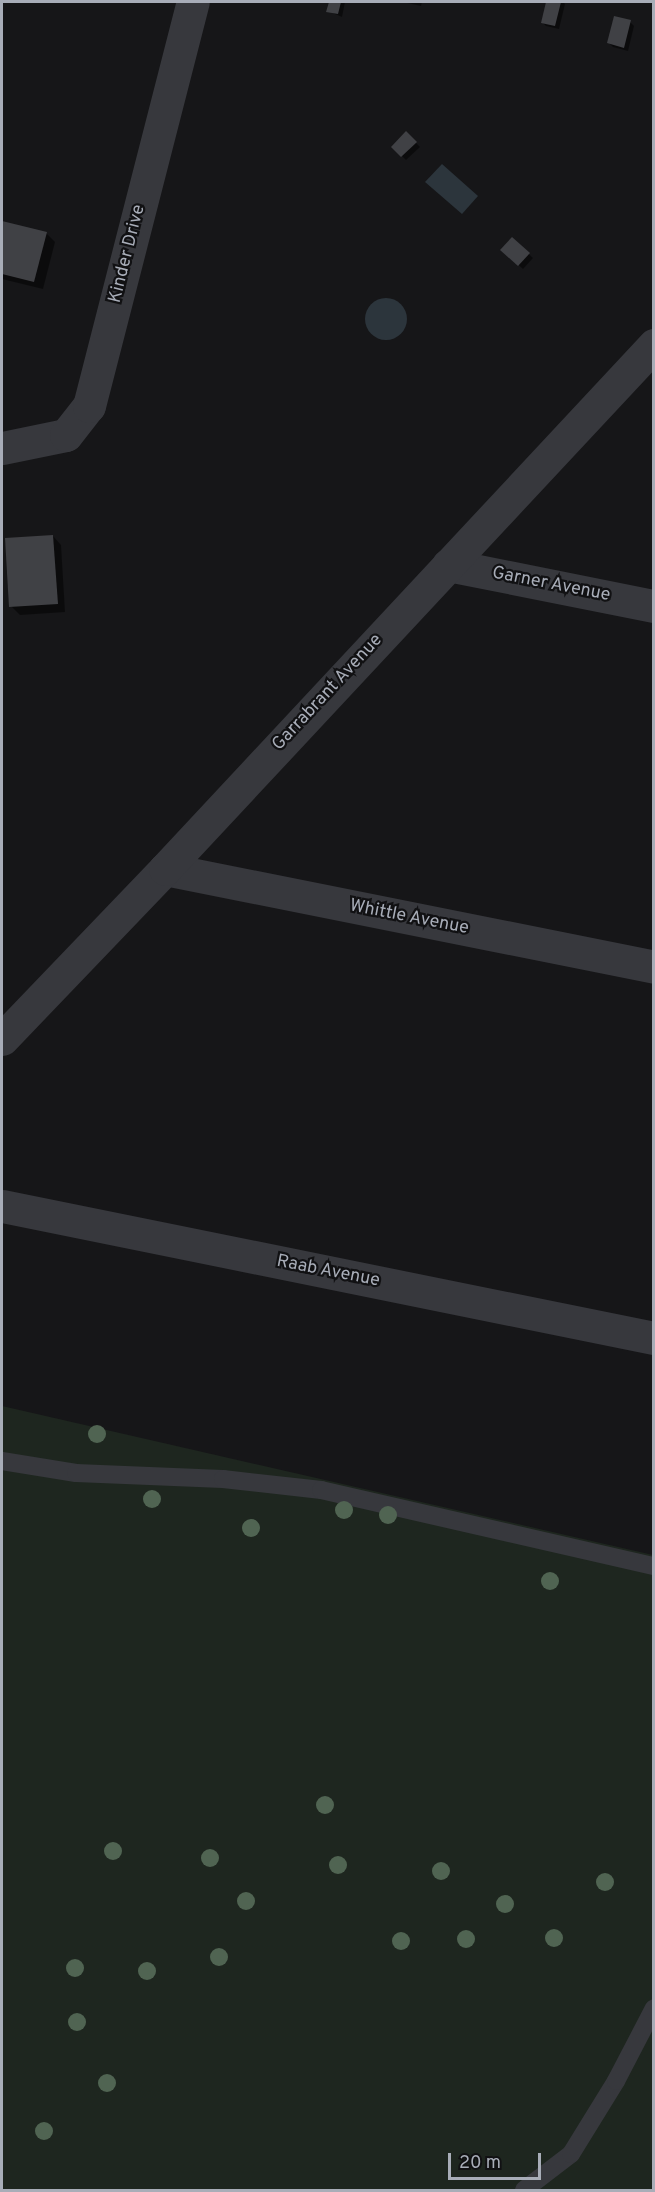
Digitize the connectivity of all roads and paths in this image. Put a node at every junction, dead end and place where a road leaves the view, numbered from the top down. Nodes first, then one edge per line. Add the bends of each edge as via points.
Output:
1 (193, 2) edge
2 (654, 345) edge
3 (2, 448) edge
4 (447, 565) junction
5 (654, 606) edge
6 (165, 869) junction
7 (654, 967) edge
8 (2, 1040) edge
9 (2, 1206) edge
10 (654, 1338) edge
11 (2, 1461) edge
12 (654, 1566) edge
13 (654, 2008) edge
14 (524, 2190) edge

1 - 3 street, Kinder Drive via 89,406 66,435
2 - 4 street, Garrabrant Avenue
4 - 5 street, Garner Avenue
4 - 6 street, Garrabrant Avenue
6 - 7 street, Whittle Avenue
6 - 8 street, Garrabrant Avenue
9 - 10 street, Raab Avenue
11 - 12 lane via 76,1473 223,1479 321,1490
13 - 14 lane via 616,2081 571,2154

